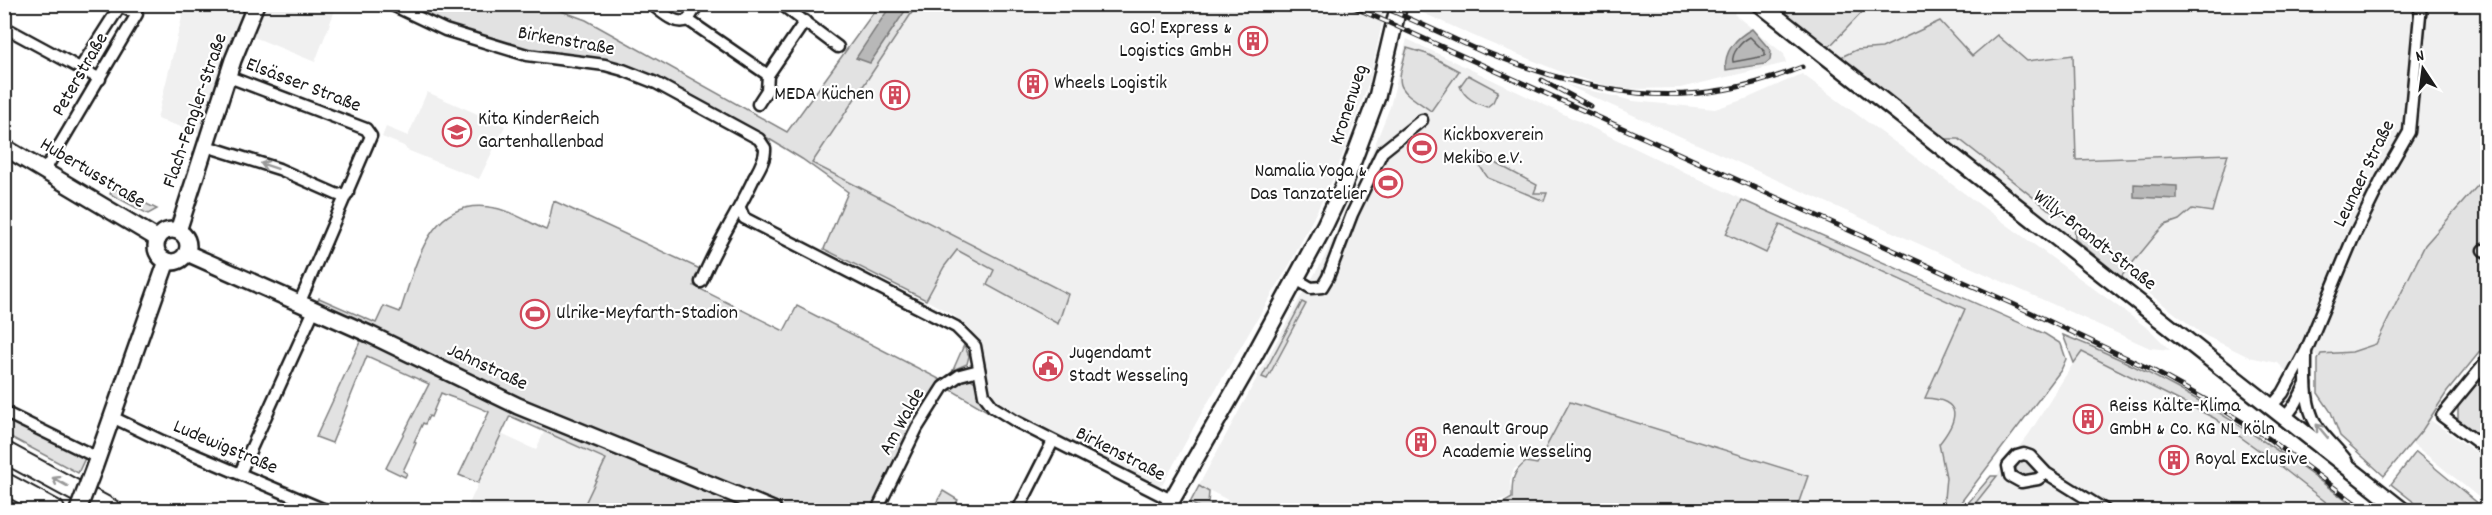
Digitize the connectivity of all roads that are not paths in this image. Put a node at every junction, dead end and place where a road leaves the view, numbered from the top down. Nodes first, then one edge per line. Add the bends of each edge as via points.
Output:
1 (256, 4) edge
2 (390, 4) edge
3 (651, 4) edge
4 (698, 4) edge
5 (780, 4) edge
6 (1399, 4) edge
7 (1760, 4) edge
8 (2421, 4) edge
9 (688, 20) junction
10 (805, 21) junction
11 (4, 27) edge
12 (838, 47) dead end
13 (81, 67) junction
14 (768, 75) junction
15 (229, 77) junction
16 (100, 79) junction
17 (758, 104) dead end
18 (1422, 120) dead end
19 (206, 146) junction
20 (4, 147) edge
21 (45, 170) junction
22 (348, 193) junction
23 (740, 208) junction
24 (178, 231) junction
25 (158, 239) junction
26 (187, 253) junction
27 (167, 261) junction
28 (1296, 279) junction
29 (701, 282) dead end
30 (299, 304) junction
31 (314, 310) junction
32 (2306, 351) junction
33 (2487, 360) edge
34 (979, 370) junction
35 (2306, 384) junction
36 (2270, 408) junction
37 (4, 412) edge
38 (112, 417) junction
39 (2285, 418) junction
40 (1053, 441) junction
41 (2487, 450) edge
42 (4, 452) edge
43 (98, 458) junction
44 (240, 473) junction
45 (2046, 473) dead end
46 (2360, 476) junction
47 (4, 483) edge
48 (1168, 506) edge
49 (54, 510) edge
50 (78, 510) edge
51 (111, 510) edge
52 (325, 510) edge
53 (773, 510) edge
54 (877, 510) edge
55 (1018, 510) edge
56 (2105, 510) edge
57 (2402, 510) edge

1 - 15 street, Flach-Fengler-Straße
2 - 23 street, Birkenstraße via 445,30 527,55 623,70 656,83 746,131 764,144 766,152
3 - 9 street via 676,21
4 - 9 street
5 - 10 street
6 - 28 street, Kronenweg via 1365,132 1344,185
7 - 36 street, Willy-Brandt-Straße
8 - 32 street, Leunaer Straße via 2409,132 2353,238
9 - 14 street
10 - 12 street
10 - 14 street
11 - 13 street
13 - 16 street
13 - 16 street, Peterstraße via 120,6 137,14
14 - 17 street via 767,90
15 - 19 street, Flach-Fengler-Straße
15 - 22 street, Elsässer Straße via 369,130 372,137
16 - 21 street, Peterstraße
18 - 28 street via 1382,152 1322,287 1311,288
22 -> 19 street via 338,195 279,169
19 - 24 street, Flach-Fengler-Straße
20 - 21 street, Hubertusstraße
21 - 25 street, Hubertusstraße
22 - 30 street, Elsässer Straße
23 - 29 street, Birkenstraße
23 - 34 street, Birkenstraße via 744,218 956,327 975,346
24 - 25 street via 167,231
24 - 26 street via 188,243
25 - 27 street via 159,255
26 - 27 street via 179,261
26 - 30 street, Jahnstraße
27 - 38 street
28 - 48 street, Kronenweg
30 - 31 street, Jahnstraße
31 - 44 street
31 - 53 street, Jahnstraße via 518,406
32 - 35 street, Leunaer Straße
32 - 36 street, Leunaer Straße
33 - 41 street via 2442,416
34 - 40 street, Birkenstraße via 984,394 993,407
34 - 54 street, Am Walde via 960,375 943,387 917,428
35 - 39 street
46 -> 35 street, Leunaer Straße via 2312,418
36 - 39 street, Willy-Brandt-Straße
37 - 43 street
38 - 43 street
38 - 44 street, Ludewigstraße
39 - 46 street, Willy-Brandt-Straße
40 - 48 street, Birkenstraße
40 - 55 street, Birkenstraße
51 -> 42 highway
43 - 50 street, bridge
44 - 52 street, Ludewigstraße
45 - 56 street
46 - 57 street, Willy-Brandt-Straße
47 - 49 highway

